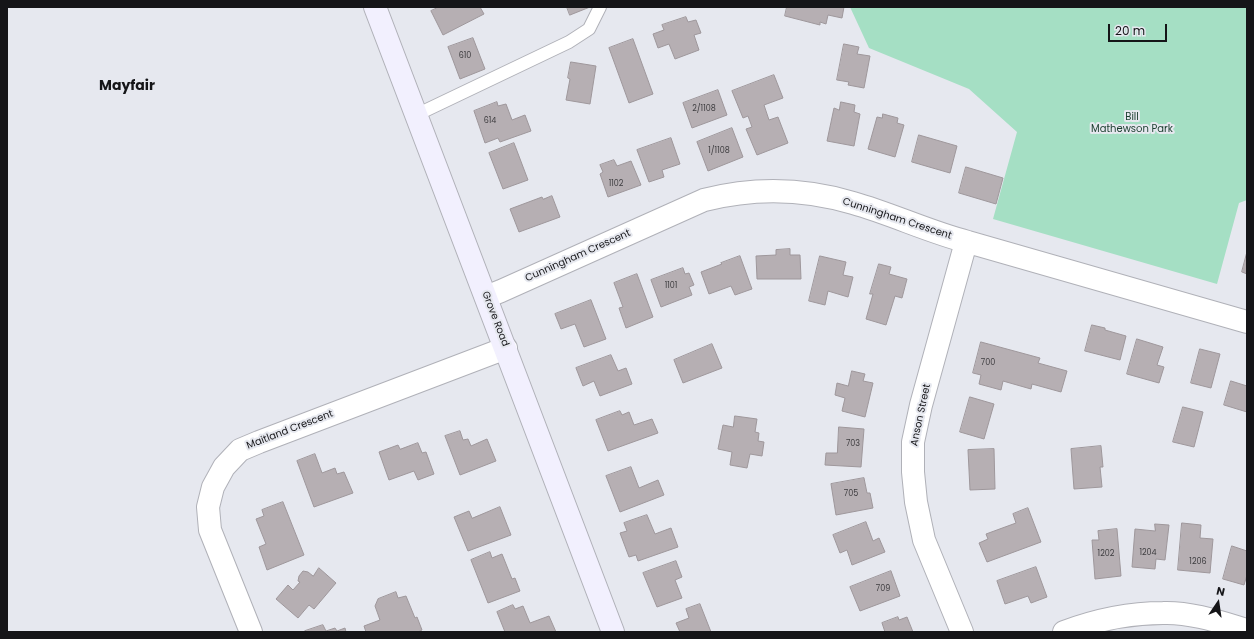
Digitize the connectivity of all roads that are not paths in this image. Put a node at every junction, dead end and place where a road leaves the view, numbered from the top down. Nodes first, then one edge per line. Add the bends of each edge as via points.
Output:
1 (375, 7) edge
2 (600, 7) edge
3 (416, 115) junction
4 (966, 242) junction
5 (486, 297) junction
6 (1247, 322) edge
7 (506, 348) junction
8 (1247, 630) edge
9 (251, 632) edge
10 (613, 632) edge
11 (962, 632) edge
12 (1064, 632) edge

1 - 3 main road, Grove Road
2 - 3 lane via 589,29 569,42
3 - 5 main road, Grove Road
4 - 5 street, Cunningham Crescent via 853,203 820,195 760,190 732,193 704,200
4 - 6 street, Cunningham Crescent
4 - 11 street, Anson Street via 913,442 916,502 924,540
5 - 7 main road, Grove Road
7 - 9 street, Maitland Crescent via 258,442 240,450 224,467 213,487 208,508 210,530
7 - 10 main road, Grove Road
8 - 12 street via 1195,616 1164,612 1109,618

